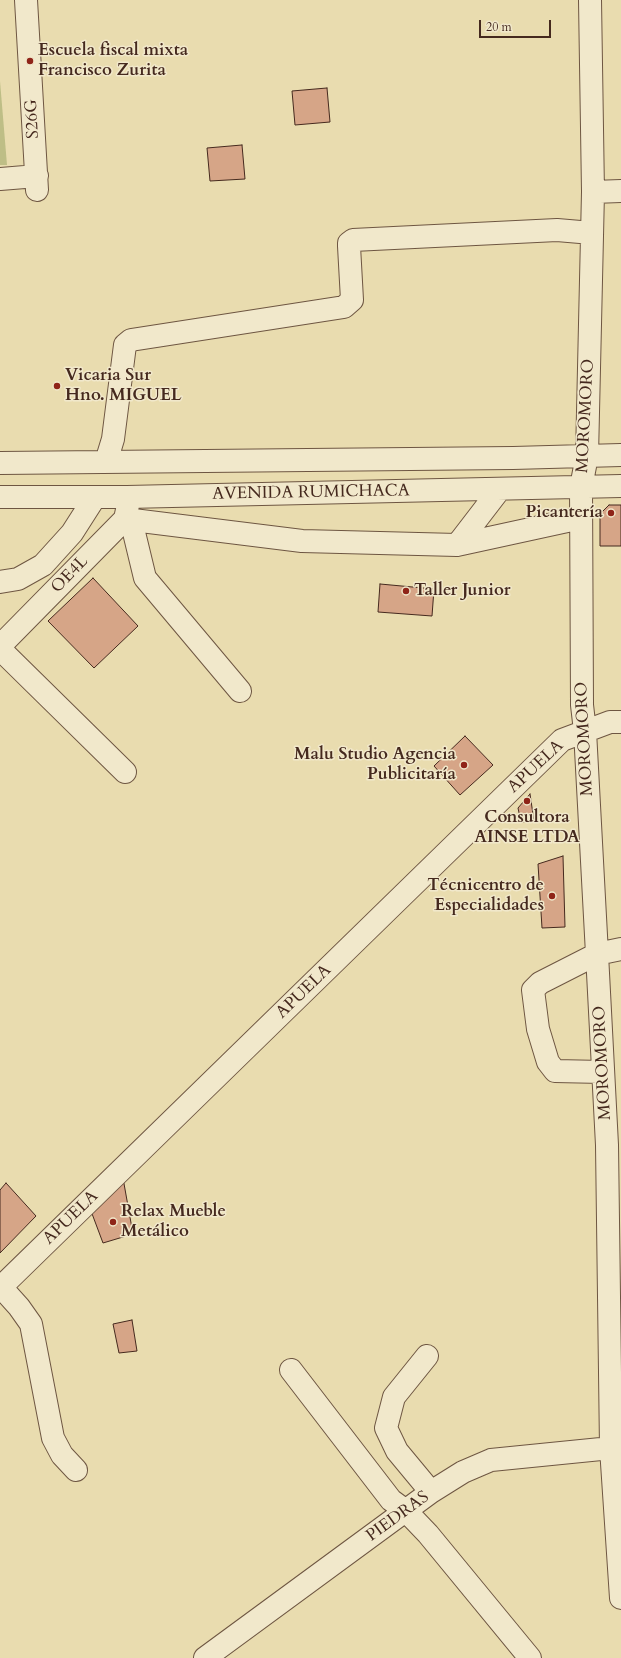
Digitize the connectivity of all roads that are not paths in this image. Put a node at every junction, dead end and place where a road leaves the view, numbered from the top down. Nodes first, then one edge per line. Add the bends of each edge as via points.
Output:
1 (26, 0) edge
2 (590, 0) edge
3 (0, 179) edge
4 (621, 191) edge
5 (593, 192) junction
6 (592, 233) junction
7 (621, 455) edge
8 (587, 456) junction
9 (106, 462) junction
10 (0, 463) edge
11 (621, 486) edge
12 (581, 487) junction
13 (500, 489) junction
14 (0, 497) edge
15 (95, 497) junction
16 (128, 497) junction
17 (582, 518) junction
18 (128, 519) junction
19 (457, 545) junction
20 (0, 582) edge
21 (0, 648) edge
22 (240, 691) dead end
23 (621, 722) edge
24 (585, 731) junction
25 (125, 772) dead end
26 (621, 949) edge
27 (597, 954) junction
28 (603, 1072) junction
29 (614, 1143) edge
30 (0, 1287) edge
31 (616, 1336) edge
32 (427, 1356) dead end
33 (291, 1370) dead end
34 (615, 1404) edge
35 (616, 1448) edge
36 (76, 1470) dead end
37 (431, 1492) junction
38 (406, 1511) junction
39 (621, 1598) edge
40 (205, 1658) edge
41 (530, 1658) edge

1 - 3 street, S26G via 37,183
2 - 5 street, MOROMORO
4 - 5 street
5 - 6 street, MOROMORO
6 - 8 street, MOROMORO
6 - 9 street via 557,230 353,240 349,243 352,300 344,307 131,340 125,345 113,439
7 - 8 street, AVENIDA RUMICHACA
8 - 9 street, AVENIDA RUMICHACA
8 - 12 street, MOROMORO
9 - 10 street, AVENIDA RUMICHACA
11 - 12 street, AVENIDA RUMICHACA
12 - 13 street, AVENIDA RUMICHACA
12 - 17 street, MOROMORO
13 - 16 street, AVENIDA RUMICHACA
13 - 19 street
14 - 15 street, AVENIDA RUMICHACA
15 - 16 street, AVENIDA RUMICHACA
15 - 20 street via 72,532 43,565 18,579
16 - 18 street
17 - 19 street
17 - 24 street, MOROMORO via 582,705
18 - 19 street via 302,541
18 - 21 street, OE4L
18 - 22 street via 145,578
21 - 25 street
23 - 24 street, APUELA via 610,722
24 - 27 street, MOROMORO
24 - 30 street, APUELA via 562,740
26 - 27 street
27 - 28 street, MOROMORO
27 - 28 street via 540,983 533,990 538,1029 548,1062 555,1071
28 - 29 street, MOROMORO
29 - 31 street, MOROMORO
30 - 36 street via 19,1307 30,1324 53,1438 62,1455
31 - 34 street, MOROMORO
32 - 37 street via 394,1397 386,1428 397,1451
33 - 38 street via 392,1500
34 - 35 street, MOROMORO
35 - 37 street, PIEDRAS via 491,1460 463,1472
35 - 39 street, MOROMORO
37 - 38 street, PIEDRAS
38 - 40 street, PIEDRAS
38 - 41 street

